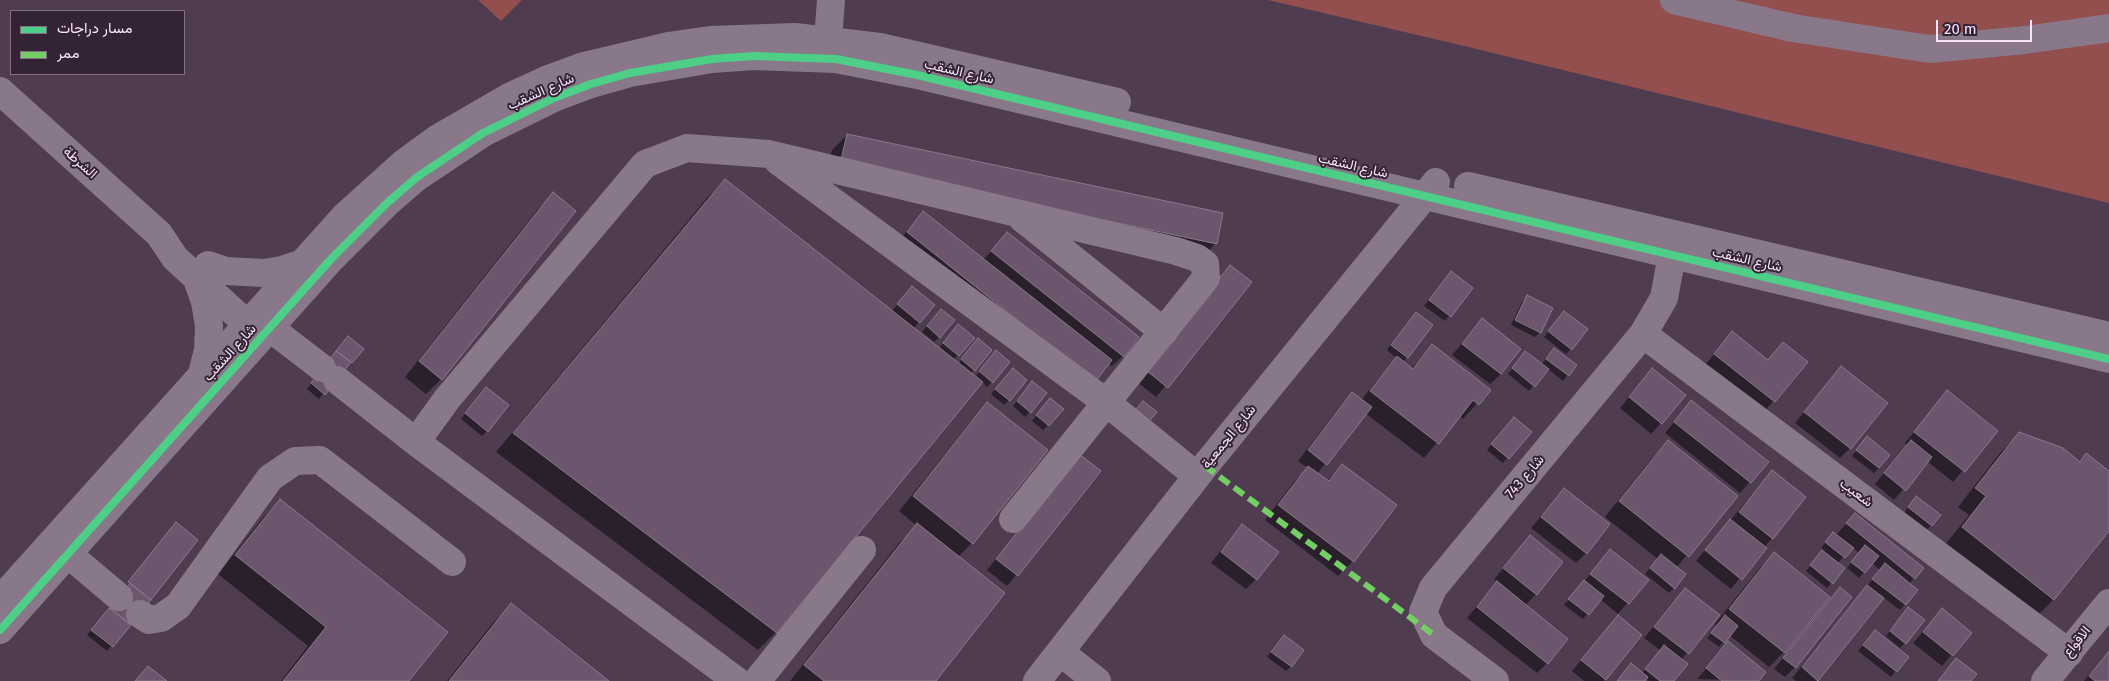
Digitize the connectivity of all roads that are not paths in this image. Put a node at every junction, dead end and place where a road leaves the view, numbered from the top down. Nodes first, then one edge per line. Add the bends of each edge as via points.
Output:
1 (831, 0) edge
2 (1674, 0) edge
3 (1747, 0) edge
4 (1792, 28) junction
5 (2109, 28) edge
6 (828, 40) junction
7 (0, 92) edge
8 (1251, 144) junction
9 (769, 154) junction
10 (1432, 188) junction
11 (1015, 213) junction
12 (1672, 255) junction
13 (300, 264) junction
14 (202, 272) junction
15 (259, 320) junction
16 (1164, 332) junction
17 (1643, 334) junction
18 (2109, 336) edge
19 (2109, 359) edge
20 (202, 374) junction
21 (1107, 402) junction
22 (416, 442) junction
23 (1197, 476) junction
24 (1013, 519) dead end
25 (862, 550) dead end
26 (68, 554) junction
27 (452, 562) dead end
28 (29, 583) junction
29 (119, 597) dead end
30 (0, 600) edge
31 (2109, 603) edge
32 (140, 614) dead end
33 (0, 630) edge
34 (1060, 652) junction
35 (2069, 653) junction
36 (737, 681) edge
37 (757, 681) edge
38 (1037, 681) edge
39 (1097, 681) edge
40 (1495, 681) edge
41 (2045, 681) edge

1 - 6 street
2 - 4 street
3 - 4 street via 1758,10
4 - 5 street via 1930,49
6 - 8 street, شارع الشقب via 922,56
6 - 13 street, شارع الشقب via 752,37 668,46 584,66 546,80 473,117 406,162 344,217
7 - 14 street, الشرطة via 159,234 170,253
8 - 10 street, شارع الشقب
8 - 15 street, شارع الشقب via 861,63 754,56 671,65 590,84 554,98 492,128 449,154 417,177
9 - 11 street
9 - 21 street
9 - 22 street via 687,148 644,164 447,399
10 - 12 street, شارع الشقب
10 - 18 street, شارع الشقب
10 - 23 street, شارع الجمعية
11 - 16 street
11 - 16 street via 1176,251 1205,264 1206,278
12 - 17 street, شارع 743 via 1664,298
12 - 19 street, شارع الشقب
13 - 14 street via 264,273
13 - 15 street, شارع الشقب
14 - 15 street, الشرطة
14 - 20 street via 209,326
15 - 20 street, شارع الشقب
15 - 22 street, الشرطة
15 - 26 street, شارع الشقب
16 - 21 street
17 - 35 street, شعيب
17 - 40 street, شارع 743 via 1432,588 1423,612 1434,634
20 - 28 street, شارع الشقب
21 - 23 street
21 - 24 street
22 - 36 street, الشرطة
23 - 34 street, شارع الجمعية
25 - 37 street
26 - 28 street, شارع الشقب
26 - 29 street
27 - 32 street via 320,460 295,461 270,478 178,606 160,618 149,620
28 - 30 street, شارع الشقب
28 - 33 street, شارع الشقب
31 - 35 street, الاقواع
34 - 38 street, شارع الجمعية
34 - 39 street
35 - 41 street, الاقواع

